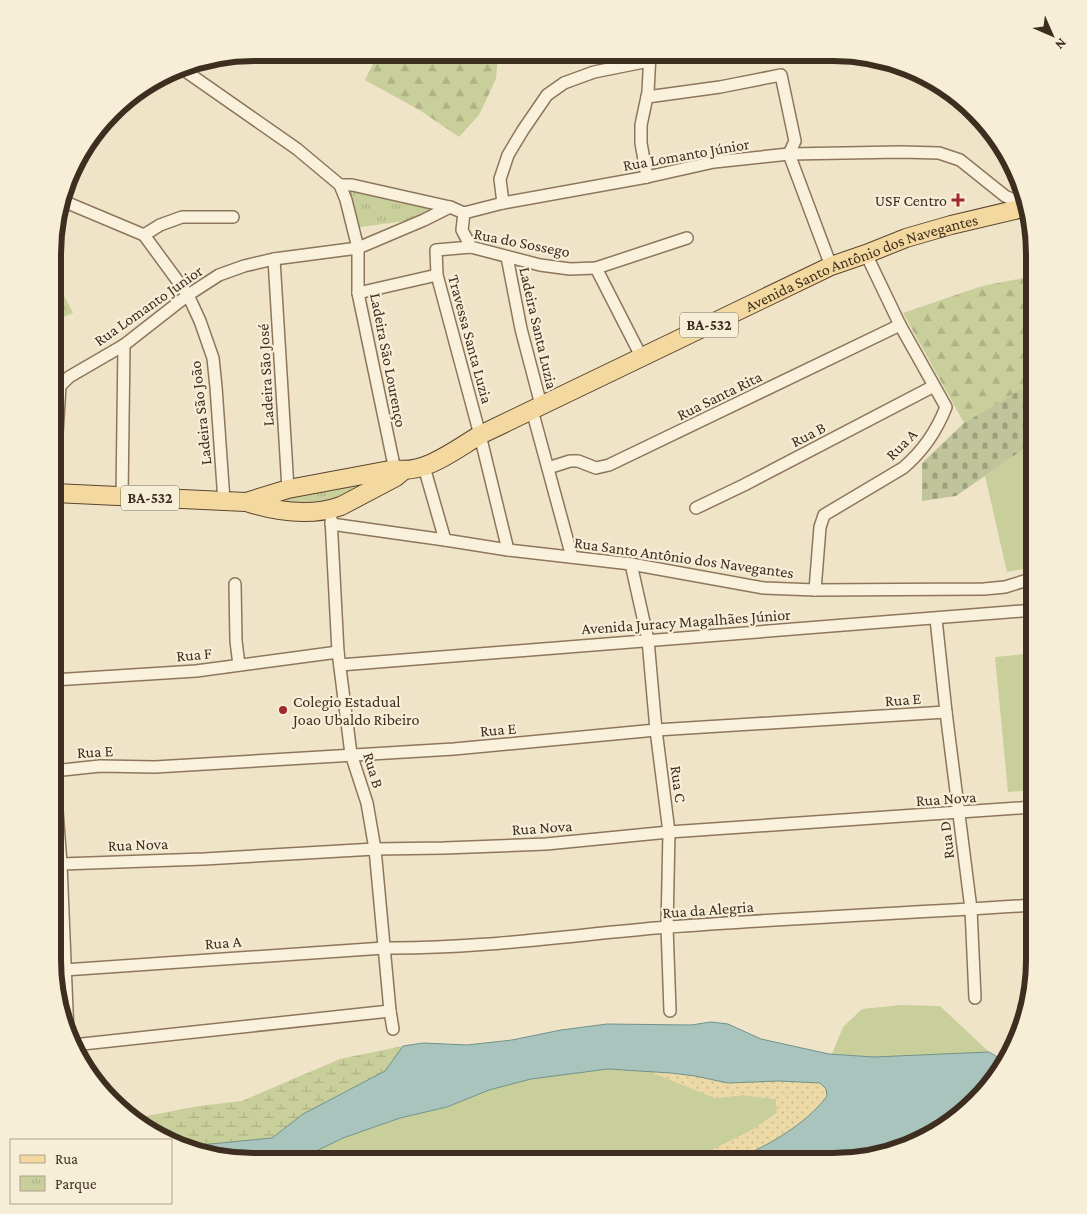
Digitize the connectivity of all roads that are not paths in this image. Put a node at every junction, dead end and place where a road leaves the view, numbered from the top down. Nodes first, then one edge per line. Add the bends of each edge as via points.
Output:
1 (637, 61) edge
2 (649, 61) edge
3 (188, 73) edge
4 (647, 97) junction
5 (789, 154) junction
6 (648, 177) junction
7 (340, 184) junction
8 (68, 203) edge
9 (503, 203) junction
10 (1019, 203) edge
11 (450, 207) junction
12 (1020, 209) edge
13 (464, 213) junction
14 (232, 217) dead end
15 (144, 235) junction
16 (687, 238) dead end
17 (472, 247) junction
18 (358, 248) junction
19 (436, 250) joint
20 (866, 254) junction
21 (507, 257) junction
22 (274, 259) junction
23 (831, 266) junction
24 (596, 268) junction
25 (437, 276) junction
26 (358, 293) junction
27 (188, 295) junction
28 (900, 325) junction
29 (124, 345) junction
30 (642, 358) junction
31 (61, 385) edge
32 (934, 386) junction
33 (536, 408) junction
34 (480, 435) junction
35 (424, 467) junction
36 (548, 468) junction
37 (398, 472) junction
38 (288, 490) junction
39 (61, 493) edge
40 (122, 496) junction
41 (224, 501) junction
42 (246, 502) junction
43 (696, 508) dead end
44 (331, 517) junction
45 (445, 540) junction
46 (508, 550) junction
47 (572, 557) junction
48 (631, 564) junction
49 (1026, 581) edge
50 (235, 584) dead end
51 (815, 590) junction
52 (1026, 611) edge
53 (936, 618) junction
54 (648, 640) junction
55 (338, 652) junction
56 (239, 665) junction
57 (340, 665) junction
58 (61, 680) edge
59 (946, 712) junction
60 (656, 730) junction
61 (351, 754) junction
62 (61, 770) edge
63 (1026, 808) edge
64 (959, 813) junction
65 (669, 832) junction
66 (375, 849) junction
67 (61, 866) edge
68 (1026, 906) edge
69 (971, 909) junction
70 (61, 925) edge
71 (667, 928) junction
72 (384, 948) junction
73 (64, 970) junction
74 (975, 998) dead end
75 (66, 1001) edge
76 (390, 1011) junction
77 (670, 1011) dead end
78 (393, 1029) dead end
79 (81, 1045) edge

1 - 9 street via 564,83 547,95 508,155 500,179
2 - 4 street
3 - 7 street via 297,149
4 - 5 street via 781,75 795,141
4 - 6 street via 641,125
5 - 6 street, Rua Lomanto Júnior via 714,162
5 - 10 street, Rua Lomanto Júnior via 939,153 960,160 1004,196
5 - 23 street
6 - 9 street, Rua Lomanto Júnior
7 - 11 street
7 - 18 street, Ladeira São Lourenço
8 - 15 street
9 - 13 street, Rua Lomanto Júnior
11 - 13 street
11 - 18 street, Rua Lomanto Junior
12 - 20 main road, Avenida Santo Antônio dos Navegantes / BA-532 via 906,238
13 - 17 street via 462,230
14 - 15 street via 182,217
15 - 27 street, Ladeira São João
16 - 24 street, Rua do Sossego
17 - 19 street, Rua do Sossego
17 - 21 street, Rua do Sossego
18 - 22 street, Rua Lomanto Junior
18 - 26 street, Ladeira São Lourenço
19 - 25 street, Travessa Santa Luzia
20 - 23 main road, Avenida Santo Antônio dos Navegantes / BA-532
20 - 28 street, Rua A
21 - 24 street, Rua do Sossego via 570,269
21 - 33 street, Ladeira Santa Luzia
22 - 27 street, Rua Lomanto Junior via 219,275
22 - 38 street, Ladeira São José
23 - 30 main road, Avenida Santo Antônio dos Navegantes / BA-532
24 - 30 street
25 - 26 street
25 - 34 street, Travessa Santa Luzia
26 - 37 street, Ladeira São Lourenço
27 - 29 street, Rua Lomanto Junior
27 - 41 street, Ladeira São João via 212,358
28 - 32 street, Rua A
28 - 36 street, Rua Santa Rita via 609,466 596,468 570,461
29 - 31 street, Rua Lomanto Junior
29 - 40 street
30 - 33 main road, Avenida Santo Antônio dos Navegantes / BA-532
32 - 43 street, Rua B
32 - 51 street, Rua A via 946,407 934,432 915,457 903,468 829,511 820,521
33 - 34 main road, Avenida Santo Antônio dos Navegantes / BA-532
33 - 36 street, Ladeira Santa Luzia
34 - 35 main road, Avenida Santo Antônio dos Navegantes / BA-532
34 - 46 street, Travessa Santa Luzia
35 - 37 main road, Avenida Santo Antônio dos Navegantes / BA-532
35 - 45 street
36 - 47 street, Ladeira Santa Luzia
37 - 38 main road, Avenida Santo Antônio dos Navegantes / BA-532
37 - 44 main road, Avenida Santo Antônio dos Navegantes / BA-532
38 - 42 main road, Avenida Santo Antônio dos Navegantes / BA-532
39 - 40 main road, BA-532
40 - 41 main road, BA-532
41 - 42 main road, BA-532
42 - 44 main road, BA-532 via 268,509
44 - 45 street, Rua Santo Antônio dos Navegantes
44 - 55 street, Rua B
45 - 46 street, Rua Santo Antônio dos Navegantes
46 - 47 street, Rua Santo Antônio dos Navegantes
47 - 48 street, Rua Santo Antônio dos Navegantes
48 - 51 street, Rua Santo Antônio dos Navegantes via 764,588
48 - 54 street, Rua C
49 - 51 street, Rua Santo Antônio dos Navegantes via 984,589
50 - 56 street
52 - 53 street, Avenida Juracy Magalhães Júnior
53 - 54 street, Avenida Juracy Magalhães Júnior
53 - 59 street, Rua D
54 - 57 street, Avenida Juracy Magalhães Júnior
54 - 60 street, Rua C
55 - 56 street, Rua F
55 - 57 street, Rua B
56 - 58 street, Rua F
57 - 61 street, Rua B
59 - 60 street, Rua E
59 - 64 street, Rua D
60 - 61 street, Rua E via 454,749
60 - 65 street, Rua C
61 - 62 street, Rua E
61 - 66 street, Rua B via 367,803
63 - 64 street, Rua Nova
64 - 65 street, Rua Nova
64 - 69 street, Rua D
65 - 66 street, Rua Nova via 546,844
65 - 71 street, Rua C
66 - 67 street, Rua Nova
66 - 72 street, Rua B
68 - 69 street, Rua da Alegria
69 - 71 street, Rua da Alegria
69 - 74 street, Rua D
70 - 73 street
71 - 72 street, Rua da Alegria via 494,944
71 - 77 street, Rua C
72 - 73 street, Rua A
72 - 76 street, Rua B
73 - 75 street
76 - 78 street, Rua B
76 - 79 street

